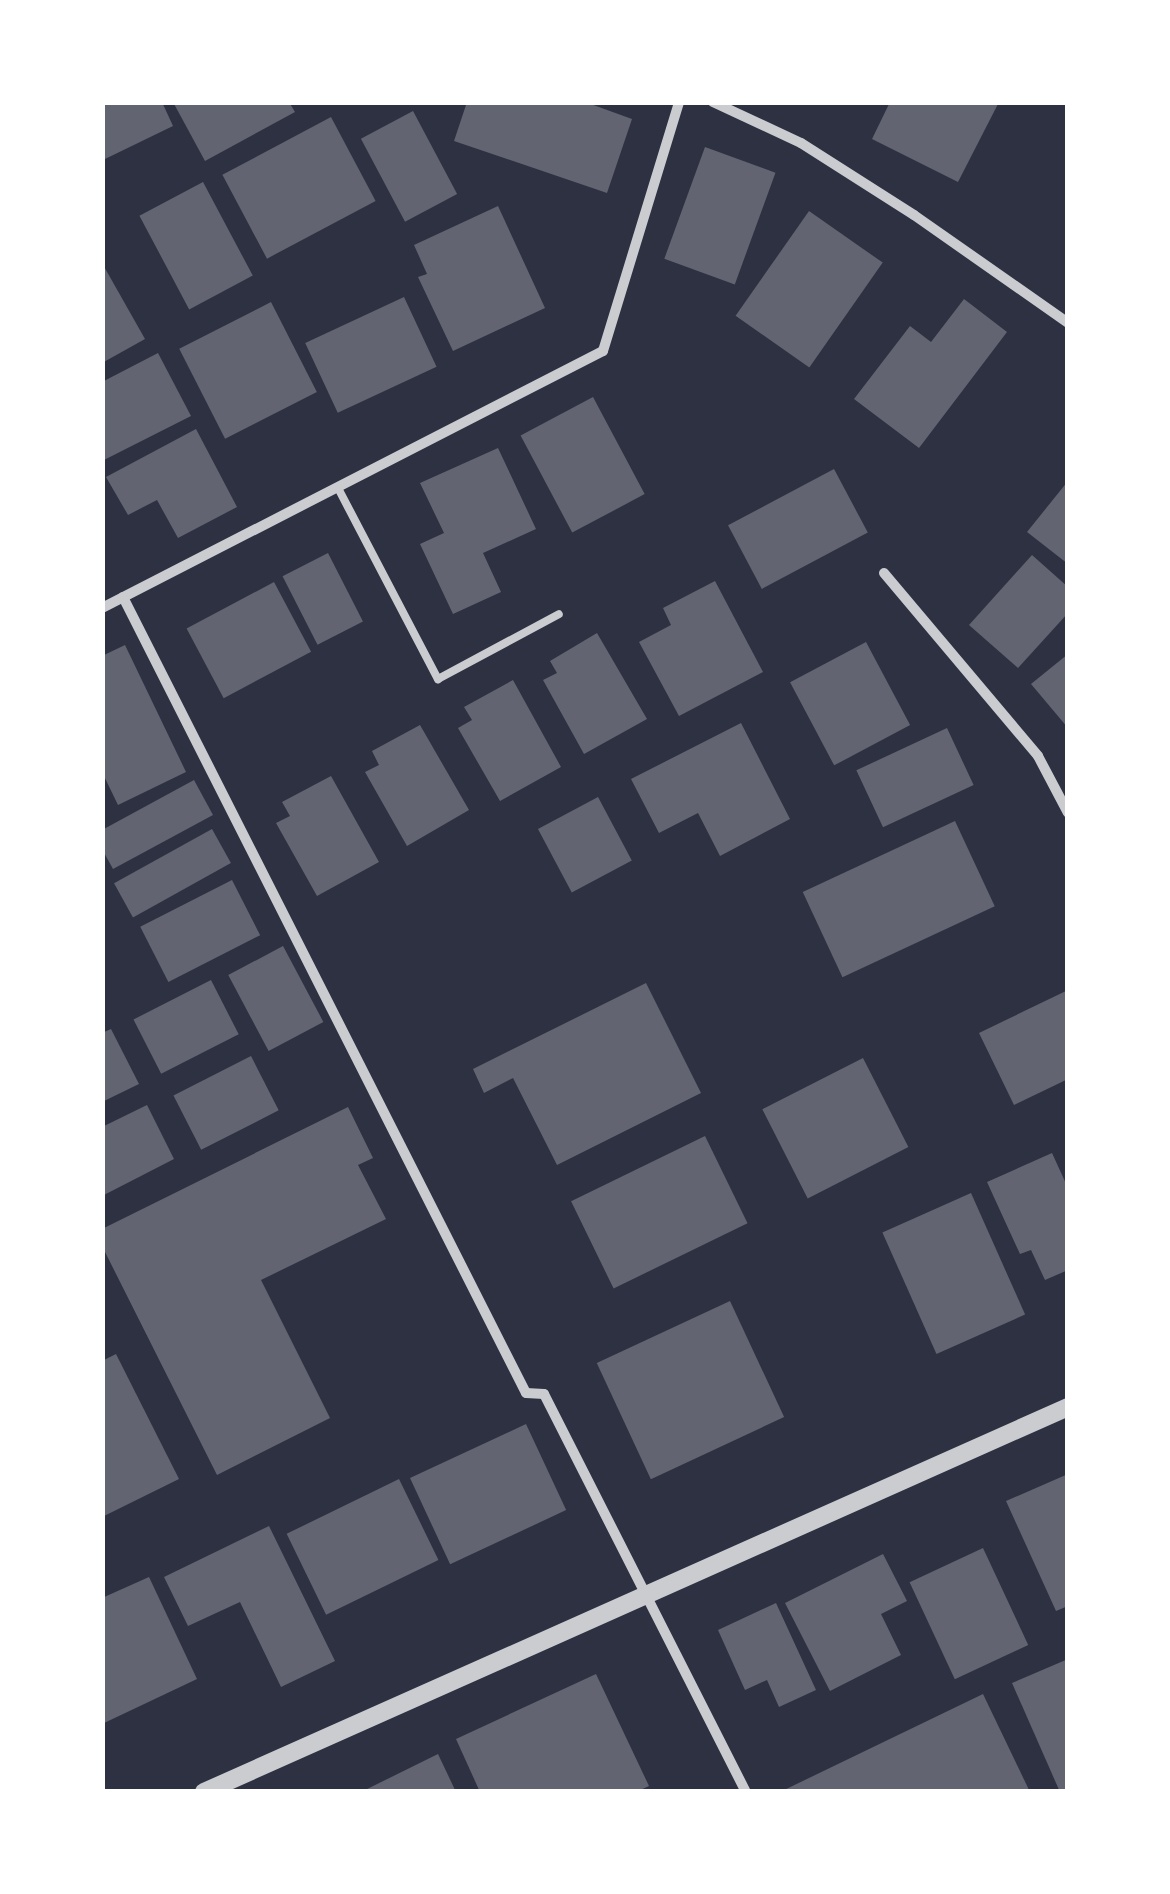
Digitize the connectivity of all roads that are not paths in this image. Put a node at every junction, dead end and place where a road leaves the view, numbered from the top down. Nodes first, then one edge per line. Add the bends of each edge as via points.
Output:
1 (680, 102) edge
2 (713, 102) edge
3 (1068, 323) edge
4 (338, 488) junction
5 (884, 573) dead end
6 (123, 598) junction
7 (102, 608) edge
8 (559, 614) dead end
9 (1068, 813) edge
10 (1068, 1406) edge
11 (645, 1593) junction
12 (204, 1792) edge
13 (746, 1792) edge

1 - 4 street via 603,352
2 - 3 street via 801,143
4 - 6 street
4 - 8 lane via 438,680
5 - 9 street via 1038,756
6 - 7 street
6 - 11 street via 526,1393 544,1394
10 - 11 street
11 - 12 street
11 - 13 street

